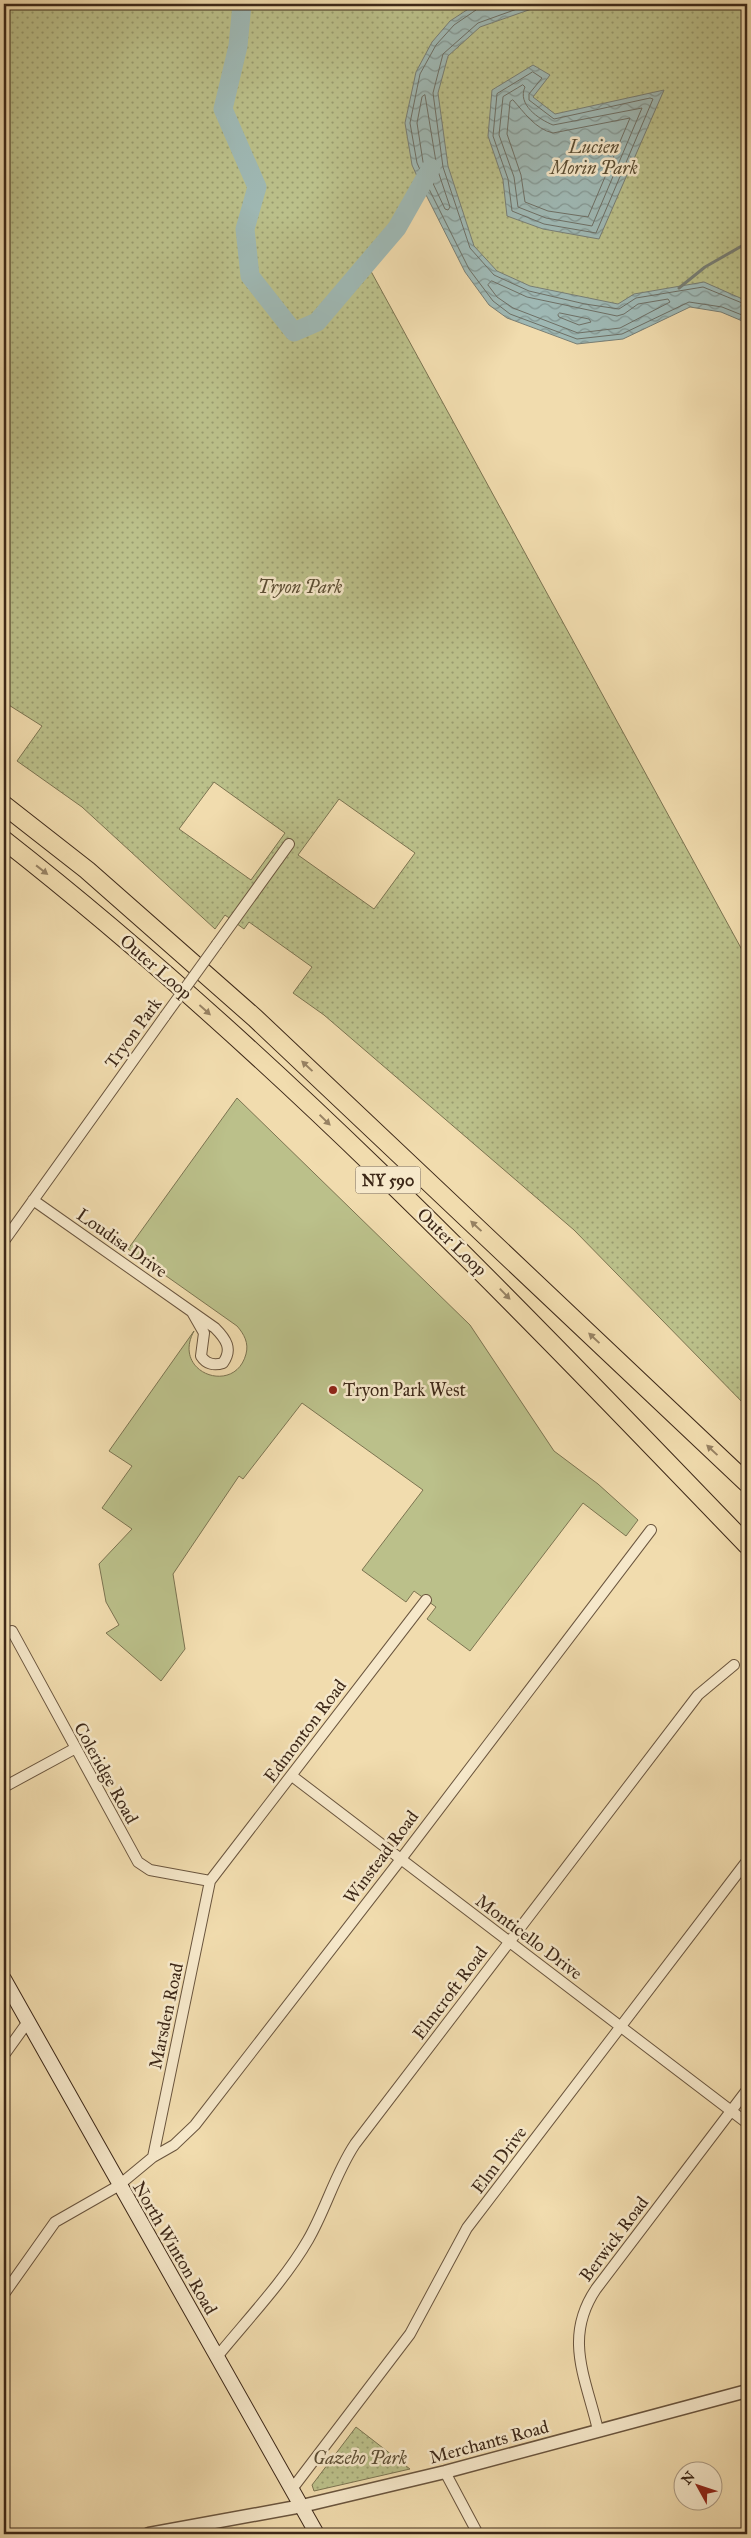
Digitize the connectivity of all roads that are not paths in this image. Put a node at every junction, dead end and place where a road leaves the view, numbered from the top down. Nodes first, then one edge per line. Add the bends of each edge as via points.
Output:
1 (4, 805) edge
2 (4, 840) edge
3 (289, 844) dead end
4 (33, 1200) junction
5 (4, 1241) edge
6 (192, 1312) junction
7 (747, 1483) edge
8 (650, 1530) dead end
9 (747, 1545) edge
10 (426, 1600) dead end
11 (12, 1631) dead end
12 (734, 1665) dead end
13 (74, 1749) junction
14 (292, 1776) junction
15 (4, 1787) edge
16 (400, 1859) junction
17 (747, 1861) edge
18 (210, 1881) junction
19 (509, 1943) junction
20 (4, 1979) edge
21 (27, 2023) junction
22 (620, 2027) junction
23 (4, 2055) edge
24 (747, 2090) edge
25 (732, 2111) junction
26 (747, 2123) edge
27 (153, 2157) junction
28 (118, 2186) junction
29 (4, 2294) edge
30 (216, 2358) junction
31 (747, 2391) edge
32 (598, 2430) junction
33 (445, 2472) junction
34 (292, 2489) junction
35 (302, 2506) junction
36 (148, 2534) edge
37 (317, 2534) edge
38 (478, 2534) edge

7 -> 1 highway, Outer Loop / NY 590 via 249,1012 87,870
2 -> 9 highway, Outer Loop / NY 590 via 103,920 325,1120 498,1286
3 - 4 street, Tryon Park, bridge
4 - 5 street, Tryon Park
4 - 6 street, Loudisa Drive
6 - 6 street, Loudisa Drive via 225,1338 228,1347 223,1363 211,1364 201,1356 204,1333
8 - 16 street, Winstead Road
10 - 14 street, Edmonton Road
11 - 13 street, Coleridge Road
12 - 19 street, Elmcroft Road via 698,1695
13 - 15 street
13 - 18 street, Coleridge Road via 141,1866
14 - 16 street, Monticello Drive
14 - 18 street, Edmonton Road
16 - 19 street, Monticello Drive
16 - 27 street, Winstead Road via 215,2101 174,2146
17 - 22 street, Elm Drive
18 - 27 street, Marsden Road
19 - 22 street, Monticello Drive
19 - 30 street, Elmcroft Road via 355,2144 304,2248
20 - 21 main road, North Winton Road
21 - 23 street
21 - 28 main road, North Winton Road
22 - 25 street, Monticello Drive
22 - 34 street, Elm Drive via 467,2228 410,2334
24 - 25 street, Berwick Road
25 - 26 street, Monticello Drive
25 - 32 street, Berwick Road via 584,2310 578,2340
27 - 28 street, Winstead Road
28 - 29 street, Winstead Road via 55,2222
28 - 30 main road, North Winton Road
30 - 34 main road, North Winton Road
31 - 32 street, Merchants Road
32 - 33 street, Merchants Road
33 - 35 street, Merchants Road
33 - 38 street
34 - 35 main road, North Winton Road
35 - 36 street, Merchants Road
35 - 37 main road, North Winton Road

